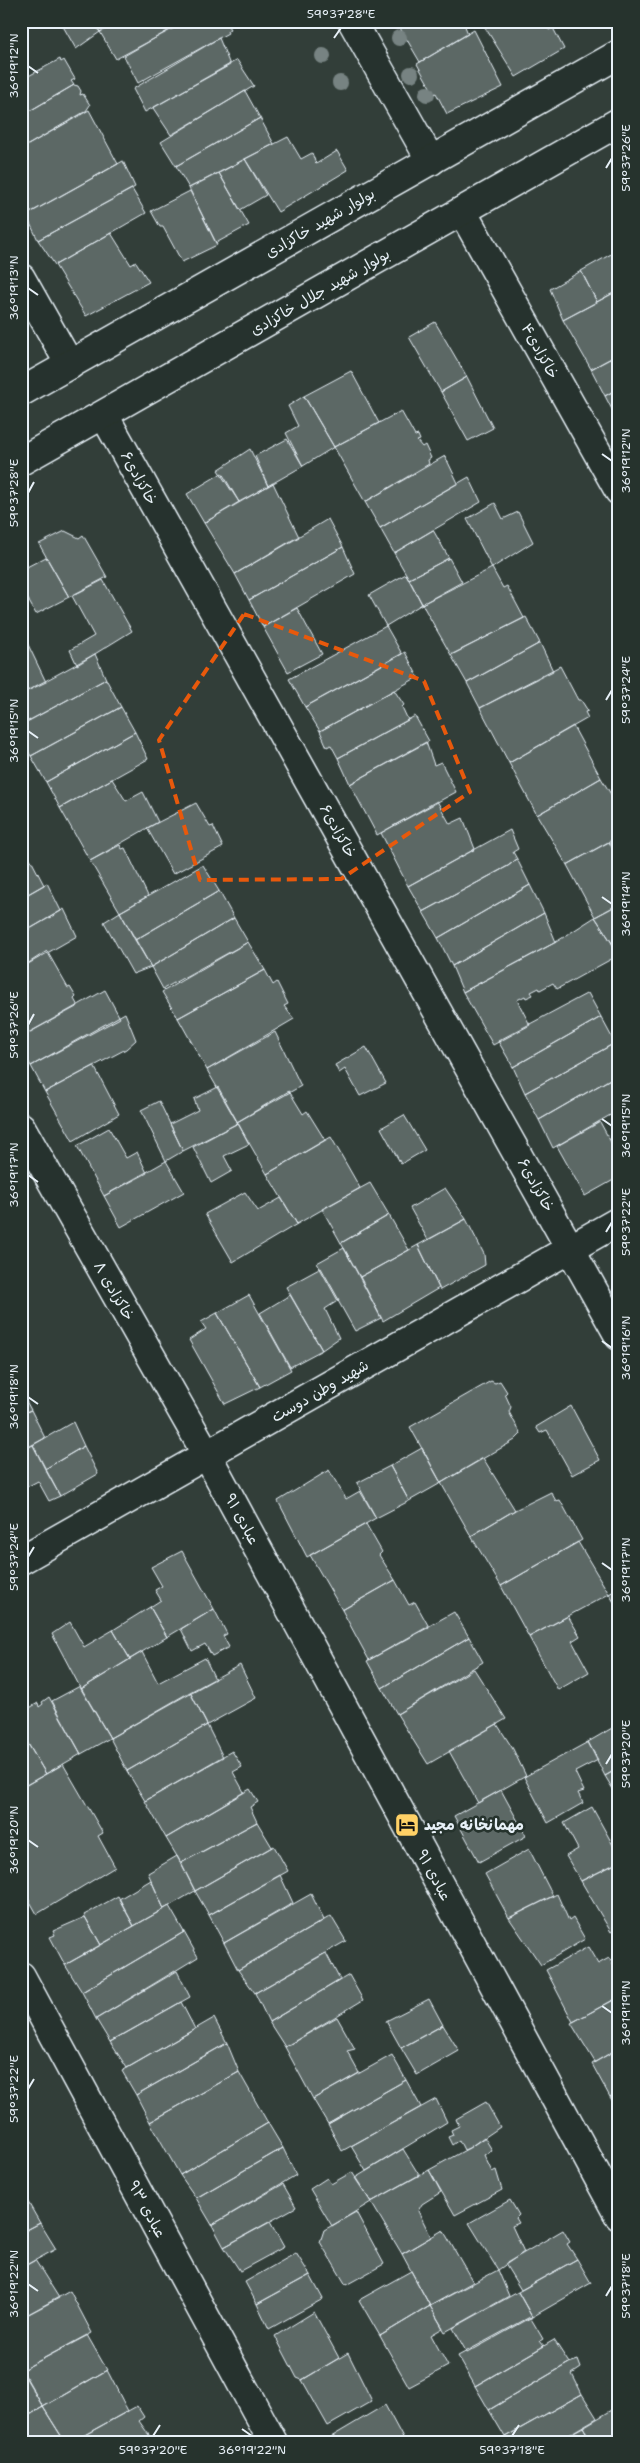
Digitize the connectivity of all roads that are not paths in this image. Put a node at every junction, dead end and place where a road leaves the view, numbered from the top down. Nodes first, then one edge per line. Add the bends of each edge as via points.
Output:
1 (352, 21) edge
2 (619, 54) edge
3 (619, 122) edge
4 (431, 161) junction
5 (462, 211) junction
6 (21, 278) edge
7 (70, 365) junction
8 (21, 392) edge
9 (104, 414) junction
10 (21, 461) edge
11 (619, 491) edge
12 (21, 1127) edge
13 (619, 1221) edge
14 (571, 1248) junction
15 (619, 1336) edge
16 (207, 1455) junction
17 (21, 1560) edge
18 (21, 1976) edge
19 (619, 2216) edge
20 (273, 2442) edge

1 - 4 street
2 - 4 street, بولوار شهید خاکزادی
3 - 5 street, بولوار شهید جلال خاکزادی
4 - 7 street, بولوار شهید خاکزادی
5 - 9 street, بولوار شهید جلال خاکزادی
5 - 11 street, خاکزادی۴
6 - 7 street
7 - 8 street, بولوار شهید خاکزادی
9 - 10 street, بولوار شهید جلال خاکزادی
9 - 14 street, خاکزادی۶
12 - 16 street, خاکزادی ۸
13 - 14 street, شهید وطن دوست
14 - 15 street, خاکزادی۶
14 - 16 street, شهید وطن دوست
16 - 17 street, شهید وطن دوست
16 - 19 street, عبادی ۹۱
18 - 20 street, عبادی ۹۳

